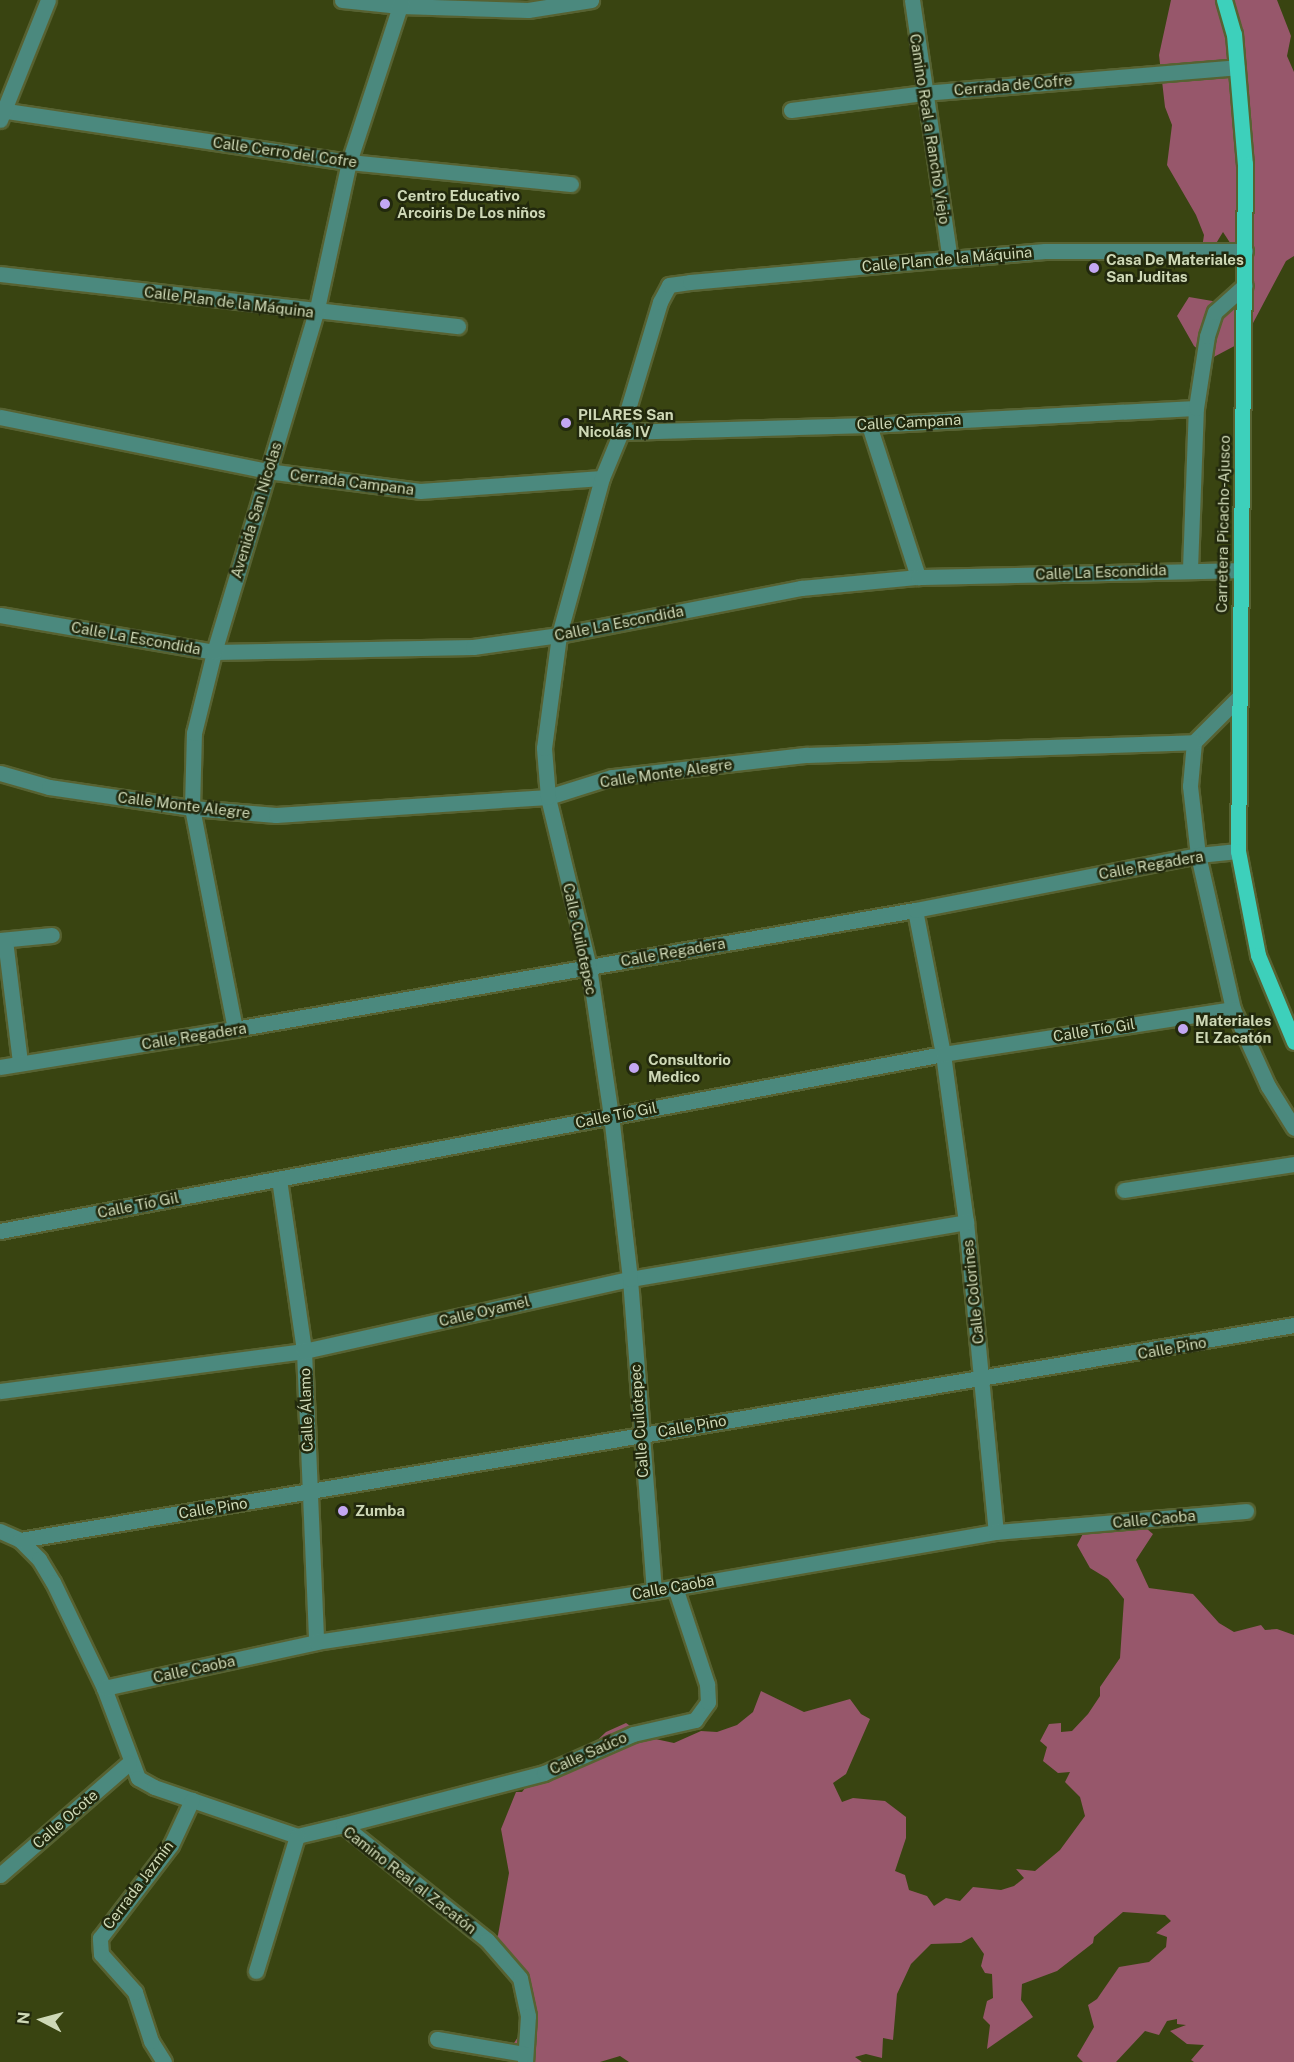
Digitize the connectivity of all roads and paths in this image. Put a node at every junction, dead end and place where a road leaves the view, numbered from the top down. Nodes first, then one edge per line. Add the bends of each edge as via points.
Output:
1 (48, 0) edge
2 (342, 0) edge
3 (591, 0) edge
4 (912, 0) edge
5 (1224, 0) edge
6 (401, 3) edge
7 (1237, 67) junction
8 (923, 93) junction
9 (791, 110) dead end
10 (1, 114) edge
11 (349, 162) junction
12 (571, 184) dead end
13 (1245, 252) junction
14 (950, 259) junction
15 (0, 274) edge
16 (1245, 285) junction
17 (660, 302) joint
18 (316, 313) junction
19 (458, 326) dead end
20 (1196, 408) junction
21 (0, 417) edge
22 (869, 425) junction
23 (621, 432) junction
24 (267, 471) junction
25 (602, 478) junction
26 (1190, 569) junction
27 (1240, 570) junction
28 (918, 577) junction
29 (0, 615) edge
30 (560, 635) junction
31 (214, 652) junction
32 (1238, 698) junction
33 (1194, 742) junction
34 (0, 773) edge
35 (548, 797) junction
36 (192, 808) junction
37 (1239, 851) junction
38 (1198, 855) junction
39 (915, 910) junction
40 (52, 936) dead end
41 (2, 940) edge
42 (588, 967) junction
43 (1233, 1009) junction
44 (235, 1029) junction
45 (1294, 1042) edge
46 (943, 1054) junction
47 (20, 1064) junction
48 (0, 1067) edge
49 (611, 1116) junction
50 (1294, 1128) edge
51 (1294, 1164) edge
52 (279, 1179) junction
53 (1124, 1190) dead end
54 (966, 1222) junction
55 (0, 1231) edge
56 (630, 1279) junction
57 (1294, 1325) edge
58 (304, 1351) junction
59 (981, 1376) junction
60 (0, 1391) edge
61 (639, 1435) junction
62 (309, 1493) junction
63 (1246, 1511) dead end
64 (0, 1531) edge
65 (996, 1532) junction
66 (20, 1540) junction
67 (675, 1587) junction
68 (654, 1591) junction
69 (316, 1642) junction
70 (104, 1688) junction
71 (129, 1763) junction
72 (192, 1800) junction
73 (343, 1825) junction
74 (297, 1836) junction
75 (0, 1875) edge
76 (256, 1971) dead end
77 (437, 2039) dead end
78 (524, 2058) edge
79 (164, 2062) edge

1 - 10 street
2 - 6 street
3 - 6 street via 528,10
4 - 8 street, Camino Real a Rancho Viejo
5 - 7 main road, Carretera Picacho-Ajusco via 1234,34
6 - 11 street, Avenida San Nicolas
7 - 8 street, Cerrada de Cofre
7 - 13 main road, Carretera Picacho-Ajusco via 1245,164
8 - 9 street, Cerrada de Cofre
8 - 14 street, Camino Real a Rancho Viejo
10 - 11 street, Calle Cerro del Cofre
11 - 12 street, Calle Cerro del Cofre
11 - 18 street, Avenida San Nicolas
13 - 14 street, Calle Plan de la Máquina via 1045,251
13 - 16 main road, Carretera Picacho-Ajusco
14 - 17 street, Calle Plan de la Máquina via 669,285
15 - 18 street, Calle Plan de la Máquina
16 - 20 street via 1215,312 1207,336
16 - 27 main road, Carretera Picacho-Ajusco
17 - 23 street, Calle Cuilotepec
18 - 19 street, Calle Plan de la Máquina
18 - 24 street, Avenida San Nicolas
20 - 22 street, Calle Campana
20 - 26 street
21 - 24 street, Cerrada Campana
22 - 23 street, Calle Campana
22 - 28 street
23 - 25 street, Calle Cuilotepec
24 - 25 street, Cerrada Campana via 420,491
24 - 31 street, Avenida San Nicolas
25 - 30 street, Calle Cuilotepec
26 - 27 street, Calle La Escondida
26 - 28 street, Calle La Escondida
27 - 32 main road, Carretera Picacho-Ajusco
28 - 30 street, Calle La Escondida via 801,588
29 - 31 street, Calle La Escondida
30 - 31 street, Calle La Escondida via 473,647
30 - 35 street, Calle Cuilotepec via 544,748
31 - 36 street, Avenida San Nicolas via 194,734
32 - 33 street
32 - 37 main road, Carretera Picacho-Ajusco
33 - 35 street, Calle Monte Alegre via 806,755 612,777
33 - 38 street via 1190,786
34 - 36 street, Calle Monte Alegre via 49,787
35 - 36 street, Calle Monte Alegre via 276,815
35 - 42 street, Calle Cuilotepec
36 - 44 street, Avenida San Nicolas
37 - 38 street, Calle Regadera
37 - 45 main road, Carretera Picacho-Ajusco via 1258,955
38 - 39 street, Calle Regadera
38 - 43 street
39 - 42 street, Calle Regadera
39 - 46 street, Calle Colorines
40 - 41 street
41 - 47 street
42 - 44 street, Calle Regadera
42 - 49 street, Calle Cuilotepec
43 - 46 street, Calle Tío Gil
43 - 50 street via 1268,1086
44 - 47 street, Calle Regadera
46 - 49 street, Calle Tío Gil
46 - 54 street, Calle Colorines
47 - 48 street, Calle Regadera
49 - 52 street, Calle Tío Gil
49 - 56 street, Calle Cuilotepec
51 - 53 street
52 - 55 street, Calle Tío Gil
52 - 58 street, Calle Álamo
54 - 56 street, Calle Oyamel
54 - 59 street, Calle Colorines
56 - 58 street, Calle Oyamel
56 - 61 street, Calle Cuilotepec
57 - 59 street, Calle Pino via 1136,1355
58 - 60 street, Calle Oyamel
58 - 62 street, Calle Álamo
59 - 61 street, Calle Pino
59 - 65 street, Calle Colorines
61 - 62 street, Calle Pino
61 - 68 street, Calle Cuilotepec
62 - 66 street, Calle Pino
62 - 69 street, Calle Álamo
63 - 65 street, Calle Caoba
64 - 66 street
65 - 67 street, Calle Caoba
66 - 70 street via 39,1559 53,1582
67 - 68 street, Calle Caoba
67 - 73 street, Calle Saúco via 707,1684 708,1702 695,1720 633,1734 544,1773
68 - 69 street, Calle Caoba
69 - 70 street, Calle Caoba
70 - 71 street
71 - 72 street via 138,1778
71 - 75 street, Calle Ocote
72 - 74 street
72 - 79 street, Cerrada Jazmín via 171,1845 100,1938 101,1954 135,1992 152,2041
73 - 74 street, Camino Real al Zacatón
73 - 78 street, Camino Real al Zacatón via 487,1940 520,1978 528,2016
74 - 76 street
77 - 78 street

